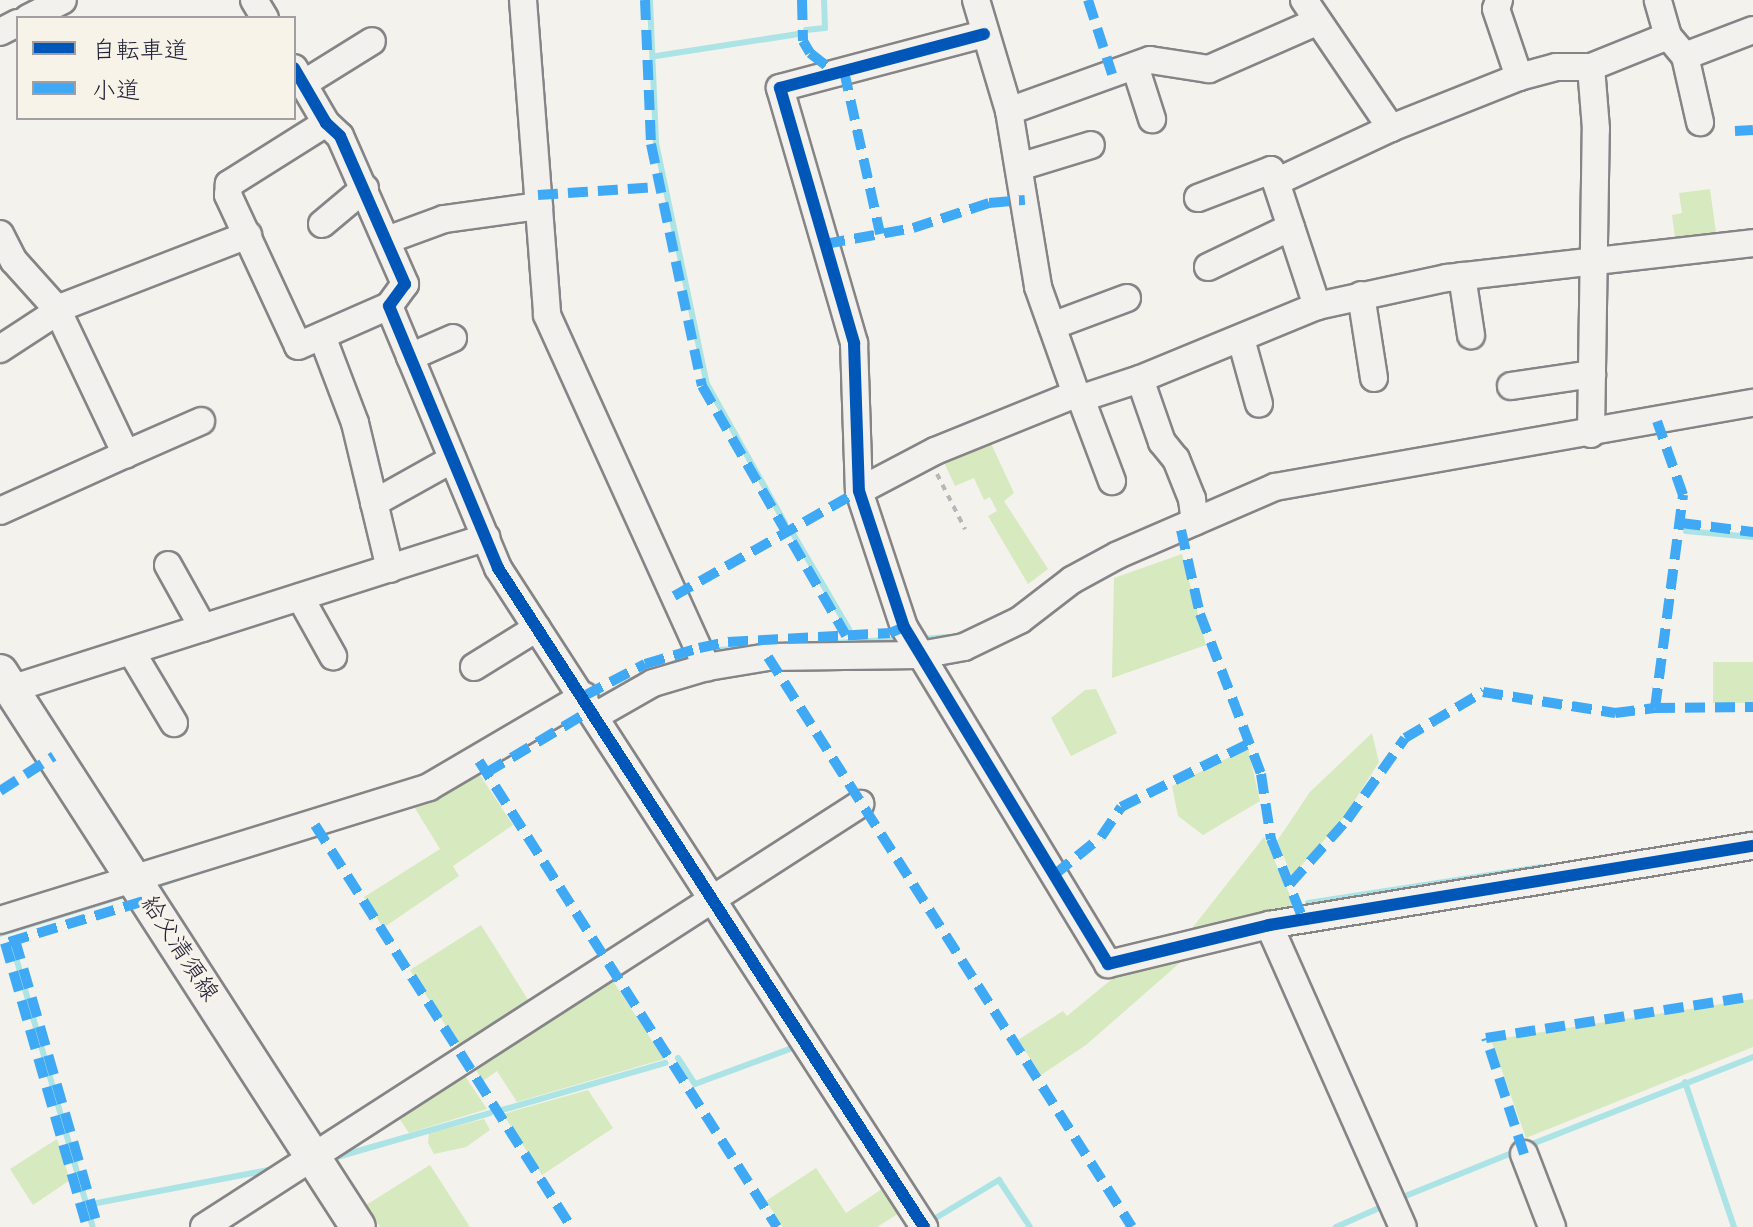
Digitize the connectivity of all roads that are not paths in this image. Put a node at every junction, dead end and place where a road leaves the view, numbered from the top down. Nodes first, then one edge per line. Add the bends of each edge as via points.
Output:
1 (63, 0) edge
2 (523, 0) edge
3 (976, 0) edge
4 (1499, 0) edge
5 (1658, 0) edge
6 (1310, 11) edge
7 (32, 16) edge
8 (1753, 30) edge
9 (984, 34) junction
10 (372, 41) dead end
11 (1677, 46) junction
12 (1135, 66) junction
13 (1591, 67) junction
14 (299, 76) edge
15 (1519, 77) junction
16 (1009, 111) junction
17 (1152, 119) dead end
18 (1700, 122) dead end
19 (326, 123) junction
20 (1391, 128) junction
21 (1091, 145) dead end
22 (1019, 167) junction
23 (1276, 182) junction
24 (365, 188) junction
25 (1198, 198) dead end
26 (539, 206) junction
27 (322, 224) dead end
28 (1291, 227) junction
29 (0, 234) edge
30 (248, 235) junction
31 (387, 240) junction
32 (1753, 243) edge
33 (1595, 262) junction
34 (7, 265) edge
35 (1208, 267) dead end
36 (1462, 276) junction
37 (1361, 295) junction
38 (1127, 298) dead end
39 (389, 306) junction
40 (1317, 306) junction
41 (57, 310) junction
42 (1052, 326) junction
43 (1471, 335) dead end
44 (322, 336) junction
45 (453, 338) dead end
46 (1241, 339) junction
47 (0, 349) edge
48 (410, 357) junction
49 (1592, 374) junction
50 (1374, 378) dead end
51 (1140, 379) junction
52 (1511, 386) dead end
53 (1078, 395) junction
54 (1753, 403) edge
55 (1259, 404) dead end
56 (201, 421) dead end
57 (1591, 434) junction
58 (126, 454) junction
59 (453, 459) junction
60 (1112, 481) dead end
61 (859, 491) junction
62 (374, 503) junction
63 (0, 511) edge
64 (1195, 522) junction
65 (486, 537) junction
66 (168, 565) dead end
67 (390, 569) junction
68 (300, 597) junction
69 (203, 628) junction
70 (537, 628) junction
71 (131, 651) junction
72 (920, 655) junction
73 (333, 656) dead end
74 (474, 667) dead end
75 (707, 667) junction
76 (6, 680) edge
77 (590, 706) junction
78 (174, 723) dead end
79 (860, 804) dead end
80 (1753, 846) edge
81 (135, 881) junction
82 (714, 897) junction
83 (0, 920) edge
84 (1269, 925) junction
85 (1524, 1154) dead end
86 (312, 1157) junction
87 (1397, 1211) edge
88 (204, 1227) edge
89 (358, 1227) edge
90 (924, 1227) edge
91 (1552, 1227) edge

1 - 7 street
2 - 26 street
3 - 9 street
4 - 15 street via 1496,9
5 - 11 street
6 - 12 street via 1209,69 1150,60
6 - 20 street
8 - 11 street
9 - 16 street
9 - 61 street via 780,88 854,343
10 - 14 street
11 - 13 street
11 - 18 street
12 - 16 street
12 - 17 street
13 - 15 street via 1556,67
13 - 33 street
14 - 19 street
15 - 20 street
16 - 22 street
19 - 24 street via 340,136
19 - 30 street via 229,184 228,195
20 - 23 street
21 - 22 street
22 - 42 street via 1038,287
23 - 25 street via 1271,170
23 - 28 street
24 - 27 street
24 - 31 street
26 - 31 street via 444,219
26 - 75 street via 547,315
28 - 35 street
28 - 40 street
29 - 34 street
30 - 41 street
30 - 44 street via 298,346
31 - 39 street via 405,284
32 - 33 street
33 - 36 street
33 - 49 street
34 - 41 street
36 - 37 street
36 - 43 street
37 - 40 street
37 - 50 street
38 - 42 street
39 - 44 street
39 - 48 street
40 - 46 street via 1239,334
41 - 47 street
41 - 58 street
42 - 53 street
44 - 62 street via 355,423
45 - 48 street
46 - 51 street
46 - 55 street
48 - 59 street
49 - 52 street
49 - 57 street
51 - 53 street
51 - 64 street via 1162,442 1176,459 1192,499
53 - 60 street
53 - 61 street via 928,455
54 - 57 street
56 - 58 street
57 - 64 street via 1275,487
58 - 63 street
59 - 62 street
59 - 65 street
61 - 72 street via 904,627
62 - 67 street
64 - 72 street via 1072,580 990,638
65 - 67 street
65 - 70 street via 498,568
66 - 69 street
67 - 68 street
68 - 69 street
68 - 73 street
69 - 71 street
70 - 74 street
70 - 77 street
71 - 76 street
71 - 78 street
72 - 75 street via 768,657
72 - 84 street via 1108,964
75 - 77 street
76 - 81 main road, 給父清須線
77 - 81 street via 429,787
77 - 82 street
79 - 82 street
80 - 84 street
81 - 83 street
81 - 86 main road, 給父清須線
82 - 86 street
82 - 90 street
84 - 87 street
85 - 91 street
86 - 88 street
86 - 89 main road, 給父清須線

